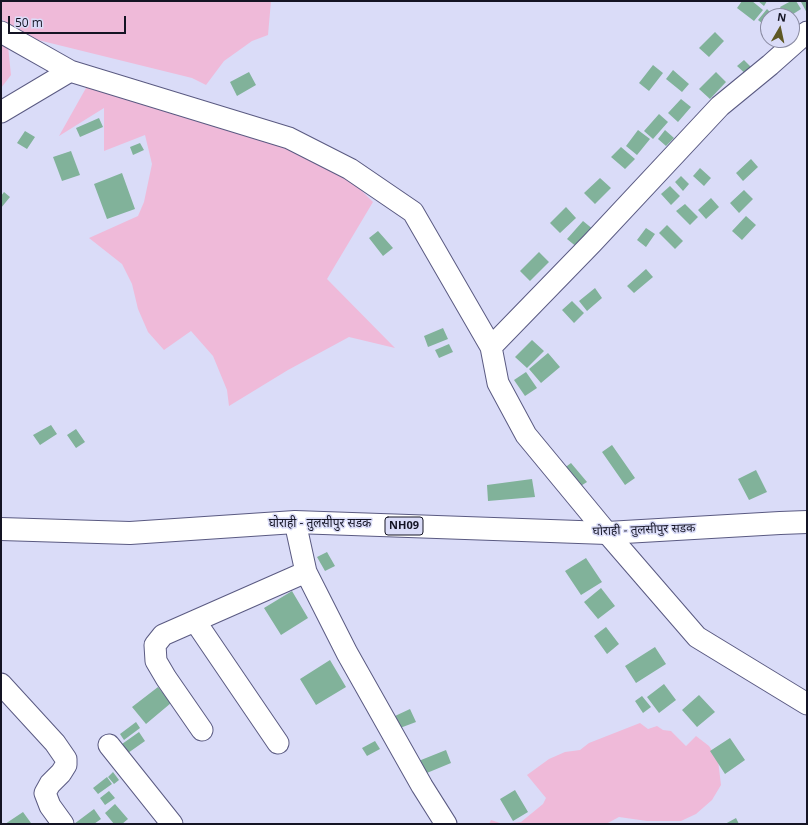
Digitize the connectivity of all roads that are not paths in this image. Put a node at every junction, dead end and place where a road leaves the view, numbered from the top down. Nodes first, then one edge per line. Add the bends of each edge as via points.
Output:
1 (1, 32) edge
2 (807, 32) edge
3 (70, 71) junction
4 (1, 112) edge
5 (491, 346) junction
6 (295, 522) junction
7 (807, 522) edge
8 (1, 530) edge
9 (607, 533) junction
10 (306, 572) junction
11 (195, 621) junction
12 (1, 684) edge
13 (807, 704) edge
14 (202, 730) dead end
15 (278, 743) dead end
16 (109, 745) dead end
17 (63, 824) edge
18 (172, 824) edge
19 (446, 824) edge

1 - 3 street
2 - 5 street via 720,106
3 - 4 street
3 - 5 street via 289,138 350,169 412,212
5 - 9 street via 498,383 526,435
6 - 8 main road, घोराही - तुलसीपुर सडक / NH09 via 130,533
6 - 9 main road, घोराही - तुलसीपुर सडक / NH09
6 - 10 street
7 - 9 main road, घोराही - तुलसीपुर सडक / NH09
9 - 13 street via 697,637
10 - 11 street
10 - 19 street via 347,654
11 - 14 street via 163,635 155,645 156,660
11 - 15 street
12 - 17 street via 55,743 66,759 66,766 50,784 46,793 50,806
16 - 18 street

